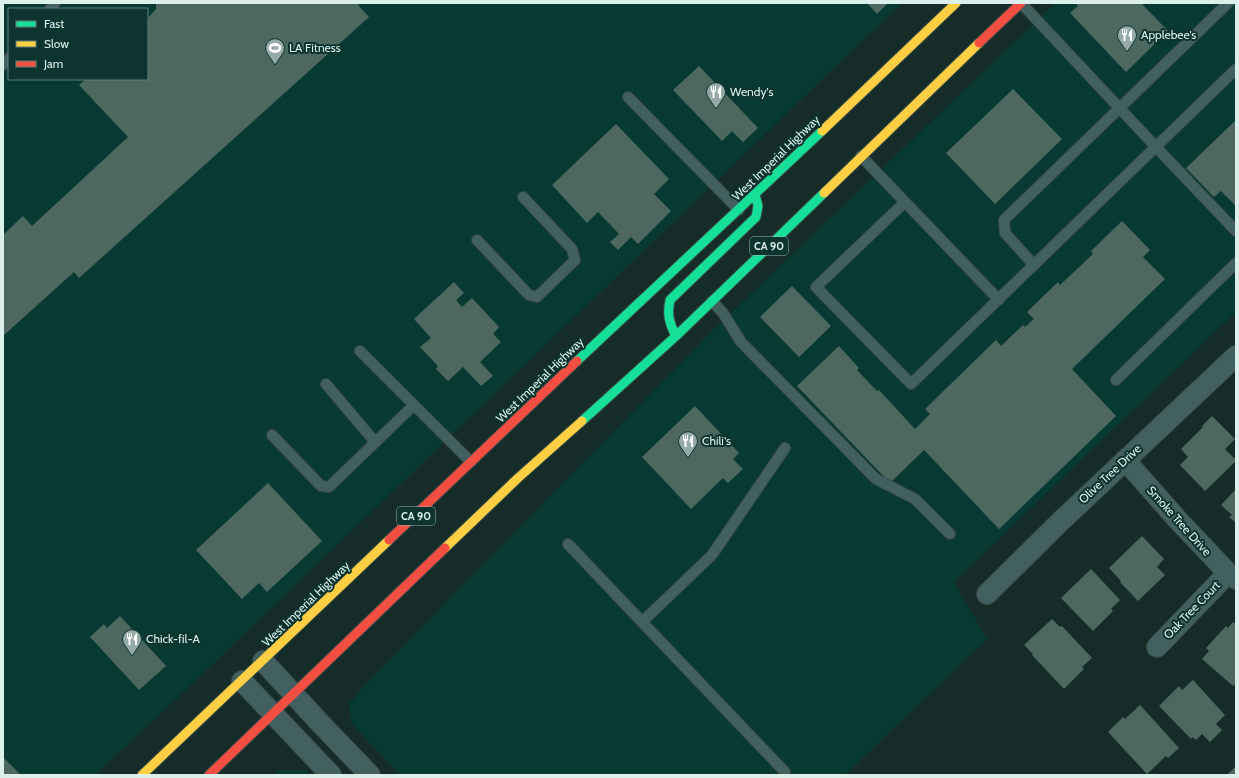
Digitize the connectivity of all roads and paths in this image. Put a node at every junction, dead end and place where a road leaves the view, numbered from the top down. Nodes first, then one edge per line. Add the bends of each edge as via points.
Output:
1 (956, 3) edge
2 (1021, 3) edge
3 (1228, 3) edge
4 (1236, 69) edge
5 (628, 97) dead end
6 (1119, 108) junction
7 (1156, 147) junction
8 (862, 156) junction
9 (755, 194) junction
10 (523, 197) dead end
11 (906, 202) junction
12 (739, 210) junction
13 (1236, 231) edge
14 (477, 240) dead end
15 (1236, 264) edge
16 (1034, 266) junction
17 (999, 300) junction
18 (712, 301) junction
19 (676, 336) junction
20 (360, 351) dead end
21 (1236, 356) edge
22 (1116, 380) dead end
23 (326, 384) dead end
24 (414, 405) junction
25 (272, 435) dead end
26 (375, 442) junction
27 (785, 448) dead end
28 (1125, 460) junction
29 (471, 462) junction
30 (950, 534) dead end
31 (568, 544) dead end
32 (1232, 576) edge
33 (987, 594) dead end
34 (642, 622) junction
35 (1157, 647) dead end
36 (263, 661) junction
37 (242, 682) junction
38 (294, 694) junction
39 (272, 714) junction
40 (785, 772) dead end
41 (142, 775) edge
42 (209, 775) edge
43 (331, 775) edge
44 (370, 775) edge

1 - 9 main road, West Imperial Highway / CA 90
2 - 6 lane
2 - 8 main road, CA 90
3 - 6 lane
4 - 7 lane
5 - 12 lane
6 - 7 lane
6 - 16 lane via 1004,220 1005,233
7 - 13 lane
7 - 16 lane
8 - 11 lane
8 - 18 main road, CA 90
9 - 12 main road, West Imperial Highway / CA 90
9 - 19 main road via 759,204 756,217 670,300 668,322
10 - 14 lane via 572,249 575,260 537,297 530,295
11 - 17 lane
11 - 17 lane via 816,287 910,384
12 - 29 main road, West Imperial Highway / CA 90
15 - 22 lane
16 - 17 lane
18 - 19 main road, CA 90
18 - 30 lane via 723,313 741,342 876,479 915,499
19 - 38 main road, CA 90 via 518,478
20 - 24 lane
21 - 28 street, Olive Tree Drive
23 - 26 lane
24 - 26 lane
24 - 29 lane
25 - 26 lane via 321,486 329,486
27 - 34 lane via 712,555
28 - 32 street, Smoke Tree Drive via 1177,520
28 - 33 street, Olive Tree Drive
29 - 36 main road, West Imperial Highway / CA 90
31 - 34 lane
32 - 35 street, Oak Tree Court
34 - 40 lane
36 - 37 main road, West Imperial Highway / CA 90
36 - 38 street
37 - 39 street
37 - 41 main road, West Imperial Highway / CA 90
38 - 39 main road, CA 90
38 - 44 street
39 - 42 main road, CA 90
39 - 43 street

